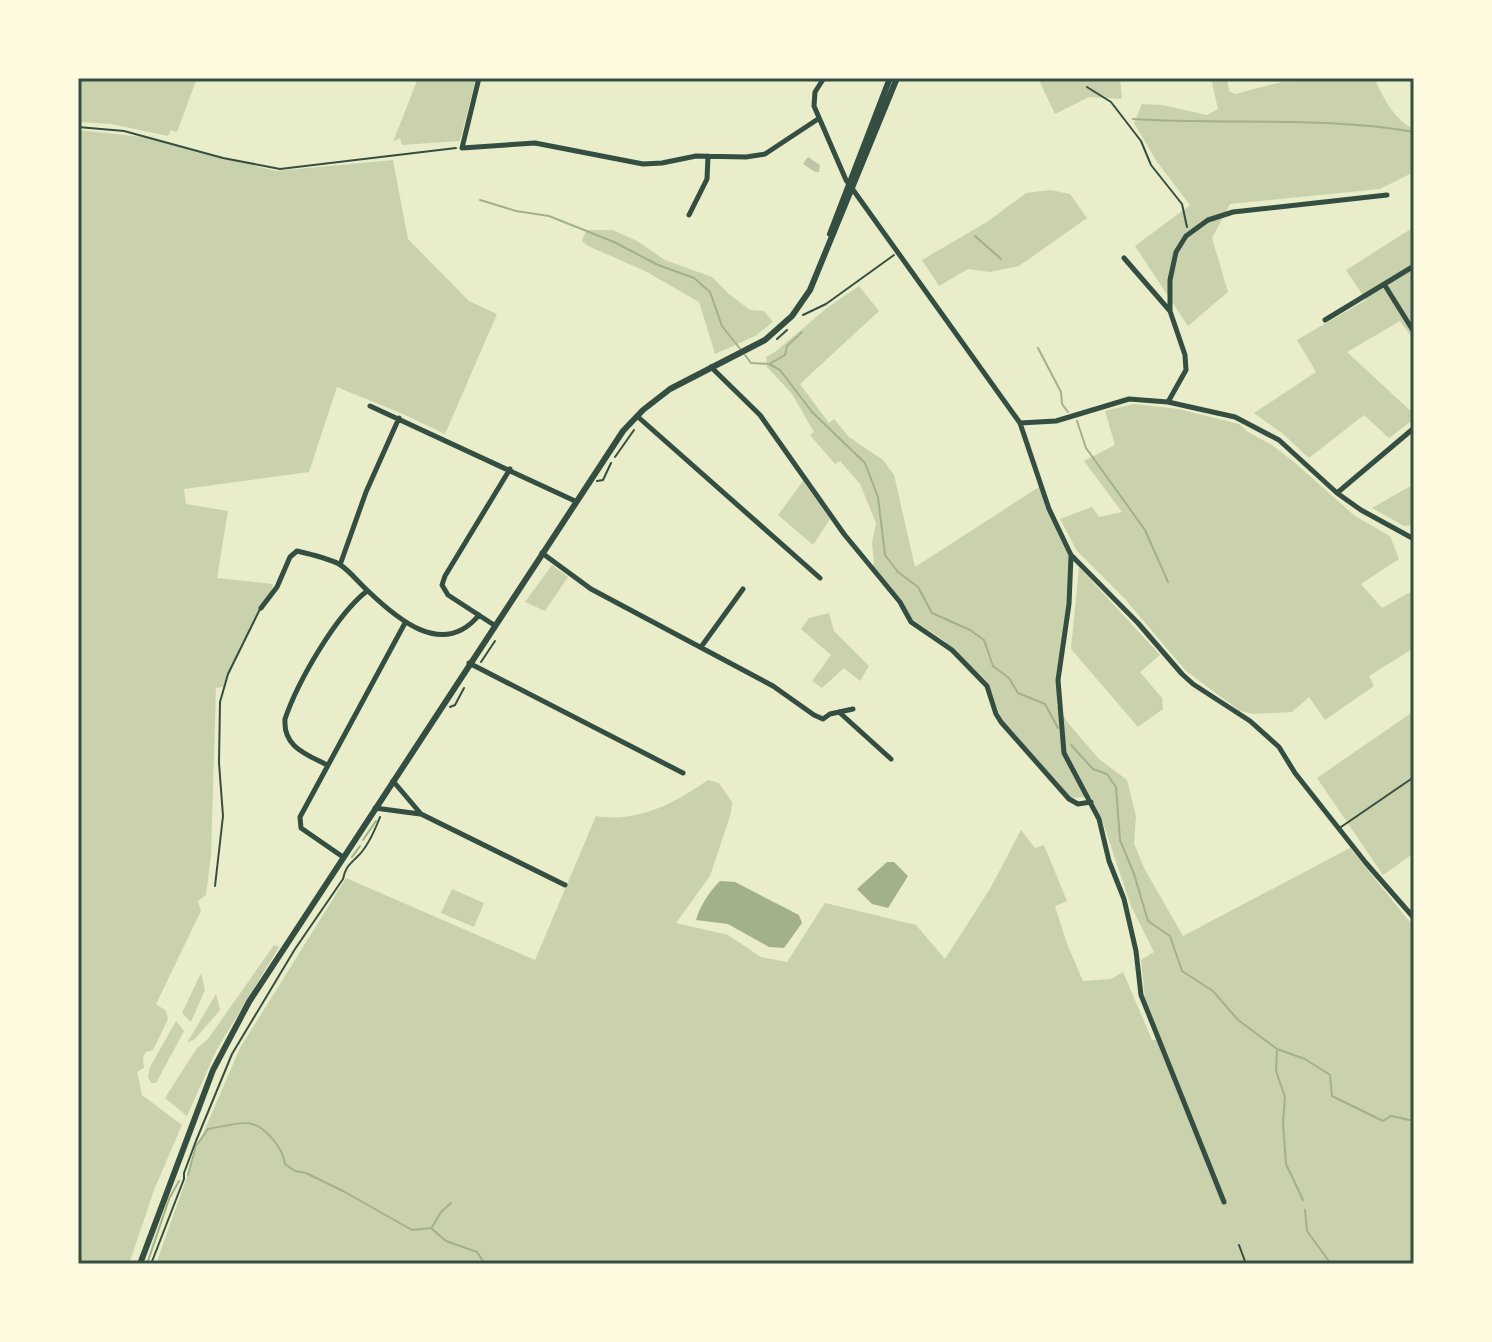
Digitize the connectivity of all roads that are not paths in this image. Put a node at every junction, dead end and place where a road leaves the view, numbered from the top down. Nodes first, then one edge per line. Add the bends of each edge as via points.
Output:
1 (479, 78) edge
2 (824, 78) edge
3 (890, 78) edge
4 (897, 78) edge
5 (818, 119) junction
6 (708, 156) junction
7 (850, 186) junction
8 (1387, 195) dead end
9 (689, 215) dead end
10 (1124, 258) dead end
11 (1414, 266) edge
12 (1384, 284) junction
13 (1170, 311) junction
14 (1325, 320) dead end
15 (1414, 332) edge
16 (711, 367) junction
17 (1168, 402) junction
18 (370, 406) dead end
19 (399, 418) junction
20 (640, 418) junction
21 (1020, 423) junction
22 (1414, 428) edge
23 (510, 469) junction
24 (1337, 493) junction
25 (575, 501) junction
26 (1414, 539) edge
27 (542, 553) junction
28 (1071, 555) junction
29 (340, 565) junction
30 (820, 578) dead end
31 (743, 589) dead end
32 (367, 591) junction
33 (261, 608) joint
34 (479, 615) junction
35 (405, 623) junction
36 (494, 625) junction
37 (701, 647) junction
38 (469, 663) junction
39 (853, 709) dead end
40 (839, 712) junction
41 (891, 759) dead end
42 (327, 765) junction
43 (683, 773) dead end
44 (1414, 777) edge
45 (393, 781) junction
46 (1091, 802) junction
47 (375, 808) junction
48 (421, 814) junction
49 (1340, 828) junction
50 (343, 857) junction
51 (565, 885) dead end
52 (215, 886) dead end
53 (1414, 918) edge
54 (1224, 1202) dead end
55 (140, 1264) edge

1 - 6 street via 462,148 535,143 643,164
2 - 5 street via 814,97
3 - 7 main road
4 - 7 main road
5 - 6 street via 765,154
5 - 7 street
6 - 9 street via 707,179
7 - 16 main road via 799,308 780,329
7 - 21 street
8 - 13 street via 1233,212 1208,220 1186,236 1176,252
10 - 13 street
11 - 12 street
12 - 14 street
12 - 15 street
13 - 17 street via 1187,364
16 - 20 main road via 663,394
16 - 46 street via 760,415 911,622 973,669 987,686 1001,722 1069,799
17 - 21 street via 1129,399 1056,421
17 - 24 street via 1235,417 1268,432
18 - 19 street
19 - 23 street
19 - 29 street
20 - 25 main road via 623,431
20 - 30 street
21 - 28 street
22 - 24 street
23 - 25 street
23 - 34 street via 443,581 445,593
24 - 26 street
25 - 27 main road
27 - 36 main road
27 - 37 street via 591,589
28 - 46 street via 1058,680 1061,736 1064,753
28 - 49 street via 1182,674 1279,747
29 - 32 street
29 - 33 street via 295,552
31 - 37 street
32 - 35 street
32 - 42 street via 336,623 285,719 292,745
33 - 52 lane via 220,701 223,816
34 - 35 street via 450,635
34 - 36 street
35 - 42 street
36 - 38 main road
37 - 40 street via 814,715 823,719
38 - 43 street
38 - 45 main road
39 - 40 street
40 - 41 street
42 - 50 street via 299,824
44 - 49 lane
45 - 47 main road
45 - 48 street
46 - 54 street via 1124,899 1141,995
47 - 48 street
47 - 50 main road
48 - 51 street
49 - 53 street
50 - 55 main road via 227,1039

